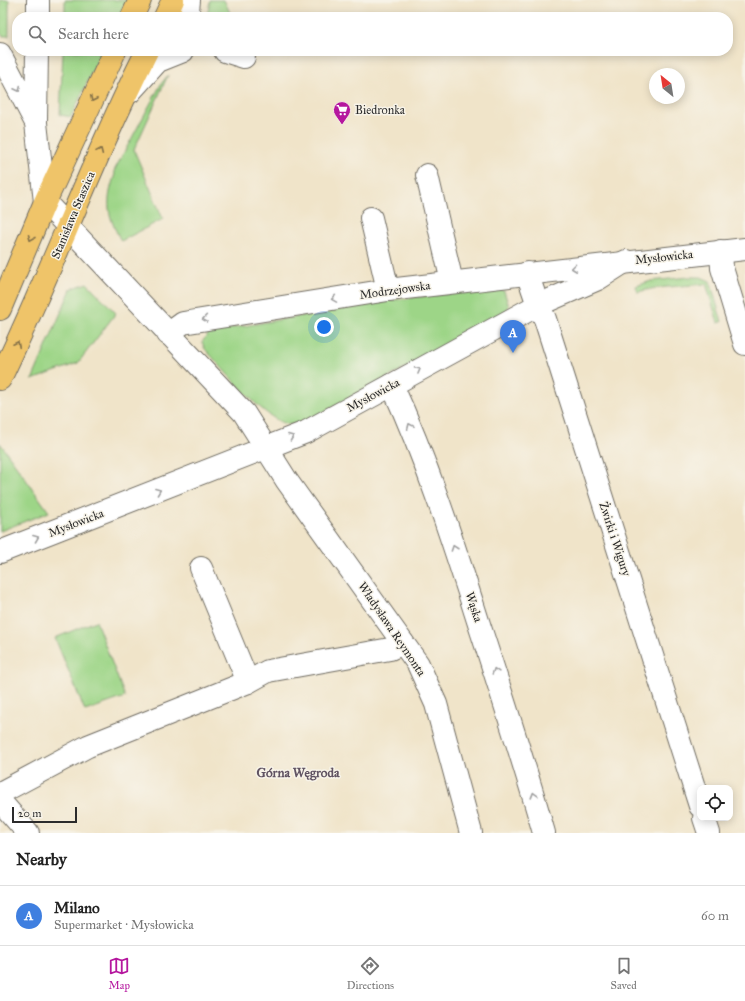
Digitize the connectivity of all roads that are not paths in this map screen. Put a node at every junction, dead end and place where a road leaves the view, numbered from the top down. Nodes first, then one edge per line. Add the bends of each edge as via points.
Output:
1 (38, 0) edge
2 (140, 0) edge
3 (173, 0) edge
4 (189, 0) edge
5 (38, 12) edge
6 (134, 12) edge
7 (167, 12) edge
8 (189, 12) edge
9 (0, 54) edge
10 (37, 56) edge
11 (113, 56) edge
12 (145, 56) edge
13 (170, 56) edge
14 (123, 99) junction
15 (36, 123) junction
16 (427, 175) dead end
17 (45, 202) junction
18 (371, 218) dead end
19 (68, 225) junction
20 (745, 248) edge
21 (721, 251) junction
22 (626, 261) junction
23 (527, 273) junction
24 (452, 282) junction
25 (388, 290) junction
26 (538, 305) junction
27 (0, 309) edge
28 (168, 334) junction
29 (745, 344) edge
30 (0, 379) edge
31 (392, 385) junction
32 (267, 447) junction
33 (0, 552) edge
34 (201, 568) dead end
35 (403, 643) junction
36 (248, 682) junction
37 (0, 793) edge
38 (697, 797) edge
39 (0, 801) edge
40 (705, 821) edge
41 (22, 831) edge
42 (471, 833) edge
43 (544, 833) edge
44 (709, 833) edge

1 - 5 street
2 - 6 main road
3 - 7 main road
4 - 8 street
9 -> 15 street
10 - 15 street
11 -> 17 main road
12 - 14 main road, Stanisława Staszica
13 - 14 street via 158,61
19 -> 14 main road, Stanisława Staszica
15 - 17 street
16 - 24 street
17 - 19 street
17 -> 27 main road
18 - 25 street
19 - 28 street
30 -> 19 main road, Stanisława Staszica
20 - 21 street, Mysłowicka
21 - 22 street, Mysłowicka
21 - 29 street via 722,268
22 -> 23 street, Modrzejowska
22 - 26 street, Mysłowicka via 598,279
23 - 24 street, Modrzejowska
23 - 26 street, Żwirki i Wigury
24 - 25 street, Modrzejowska
25 -> 28 street, Modrzejowska via 183,323
31 -> 26 street, Mysłowicka
26 - 38 street, Żwirki i Wigury via 545,319
28 - 32 street via 244,413
32 -> 31 street, Mysłowicka via 306,432
43 -> 31 street, Wąska via 528,774 463,574 412,430
33 -> 32 street, Mysłowicka
32 - 35 street, Władysława Reymonta via 291,486
34 - 36 street
35 - 36 street via 390,649 268,670
35 - 42 street, Władysława Reymonta via 423,675 436,704
36 - 37 street via 88,746
39 - 41 street
40 - 44 street

